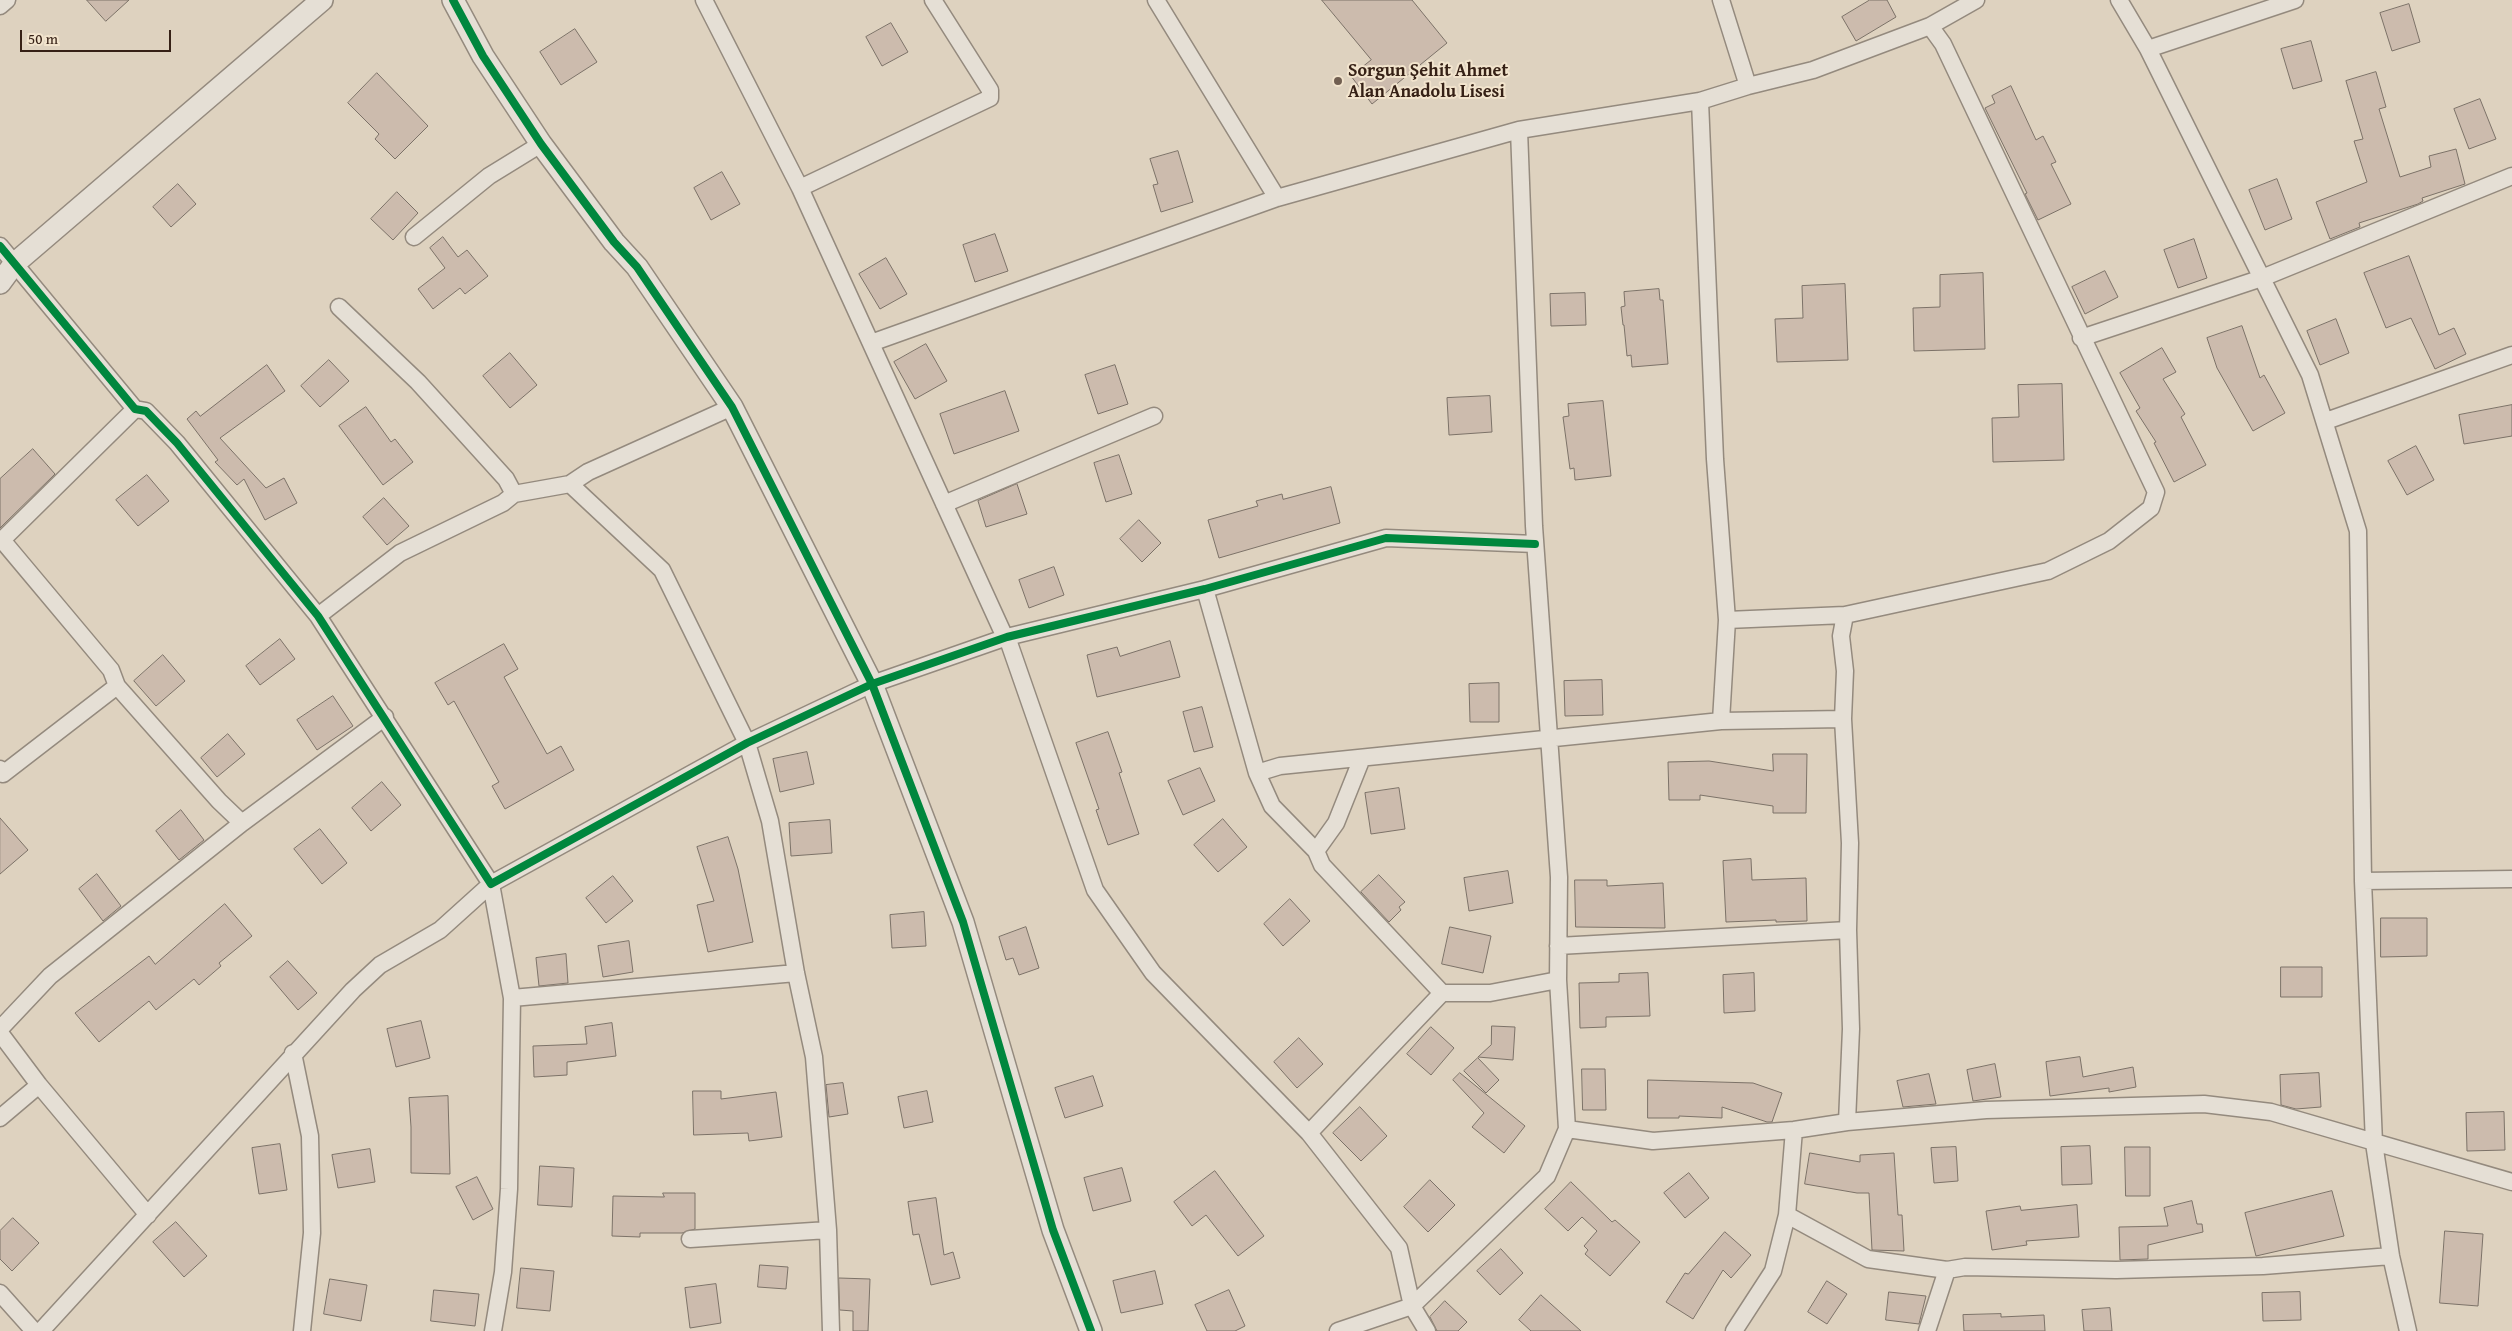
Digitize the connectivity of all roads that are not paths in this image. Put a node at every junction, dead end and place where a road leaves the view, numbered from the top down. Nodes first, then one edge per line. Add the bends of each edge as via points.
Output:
1 (7, 0) edge
2 (322, 0) edge
3 (453, 0) edge
4 (704, 0) edge
5 (934, 0) edge
6 (1156, 0) edge
7 (1721, 0) edge
8 (1976, 0) edge
9 (2119, 0) edge
10 (2295, 0) edge
11 (0, 6) edge
12 (1930, 26) junction
13 (2148, 50) junction
14 (1748, 86) junction
15 (1700, 101) junction
16 (1519, 130) junction
17 (541, 144) junction
18 (2512, 176) edge
19 (800, 188) junction
20 (1277, 198) junction
21 (414, 237) dead end
22 (0, 246) edge
23 (14, 264) junction
24 (2262, 278) junction
25 (0, 283) edge
26 (339, 306) dead end
27 (2081, 338) junction
28 (871, 343) junction
29 (2512, 355) edge
30 (732, 407) junction
31 (135, 409) junction
32 (1154, 416) dead end
33 (2326, 421) junction
34 (570, 484) junction
35 (514, 494) junction
36 (944, 504) junction
37 (1, 541) edge
38 (1535, 544) junction
39 (1206, 589) junction
40 (1845, 615) junction
41 (318, 616) junction
42 (1726, 620) junction
43 (1007, 638) junction
44 (872, 684) junction
45 (117, 686) junction
46 (385, 717) junction
47 (1843, 719) junction
48 (1721, 721) junction
49 (1548, 738) junction
50 (747, 743) junction
51 (1362, 758) junction
52 (1, 773) edge
53 (1257, 773) junction
54 (242, 823) junction
55 (1316, 850) junction
56 (2512, 878) edge
57 (2363, 881) junction
58 (491, 884) junction
59 (1848, 930) junction
60 (1558, 946) junction
61 (796, 973) junction
62 (1558, 980) junction
63 (1442, 993) junction
64 (512, 998) junction
65 (0, 1029) edge
66 (0, 1033) edge
67 (293, 1053) junction
68 (39, 1085) junction
69 (0, 1118) edge
70 (1847, 1122) junction
71 (1567, 1129) junction
72 (1794, 1130) junction
73 (1309, 1133) junction
74 (2374, 1143) junction
75 (2512, 1182) edge
76 (148, 1215) junction
77 (1787, 1215) junction
78 (828, 1230) junction
79 (690, 1239) dead end
80 (2391, 1256) junction
81 (1947, 1270) junction
82 (0, 1293) edge
83 (1412, 1306) junction
84 (34, 1331) edge
85 (41, 1331) edge
86 (302, 1331) edge
87 (493, 1331) edge
88 (831, 1331) edge
89 (1091, 1331) edge
90 (1338, 1331) edge
91 (1427, 1331) edge
92 (1734, 1331) edge
93 (1926, 1331) edge
94 (2408, 1331) edge

1 - 11 street
2 - 23 street
3 - 17 street via 483,56
4 - 19 street
5 - 19 street via 990,90 990,98
6 - 20 street
7 - 14 street
8 - 12 street
9 - 13 street
10 - 13 street
12 - 14 street via 1813,70
12 - 27 street via 1943,44
13 - 24 street
14 - 15 street
15 - 16 street
15 - 42 street via 1715,460
16 - 20 street
16 - 38 street
17 - 21 street via 489,176
17 - 30 street via 614,242 637,267
18 - 24 street
19 - 28 street
20 - 28 street
22 - 23 street
23 - 25 street
23 - 31 street
24 - 27 street
24 - 33 street via 2310,375
26 - 35 street via 418,382 506,479
27 - 40 street via 2156,492 2151,508 2108,542 2048,571
28 - 36 street
29 - 33 street
30 - 34 street via 588,472
30 - 44 street
31 - 37 street
31 - 41 street via 146,411 178,443
32 - 36 street
33 - 57 street via 2358,530
34 - 35 street
34 - 50 street via 662,570
35 - 41 street via 503,503 400,553
36 - 43 street
37 - 45 street via 111,670
38 - 39 street via 1386,538
38 - 49 street
39 - 43 street
39 - 53 street
40 - 42 street
40 - 47 street via 1841,636 1845,671
41 - 46 street
42 - 48 street
43 - 44 street
43 - 73 street via 1096,890 1153,973
44 - 50 street
44 - 89 street via 963,922 1054,1230
45 - 52 street
45 - 54 street
46 - 54 street
46 - 58 street
47 - 48 street
47 - 59 street via 1850,843
48 - 49 street
49 - 51 street
49 - 60 street via 1559,877
50 - 58 street
50 - 61 street via 770,820
51 - 53 street via 1280,766
51 - 55 street via 1336,823
53 - 55 street via 1272,806
54 - 65 street via 50,976
55 - 63 street via 1322,865
56 - 57 street
57 - 74 street
58 - 64 street
58 - 67 street via 440,930 380,966
59 - 60 street
59 - 70 street via 1851,1029
60 - 62 street
61 - 64 street
61 - 78 street via 814,1057
62 - 63 street via 1490,993
62 - 71 street
63 - 73 street
64 - 87 street via 508,1190 503,1272
66 - 68 street
67 - 76 street
67 - 86 street via 310,1136 312,1233
68 - 69 street
68 - 76 street
70 - 72 street
70 - 74 street via 1986,1110 2204,1104 2271,1112
71 - 72 street via 1653,1141
71 - 83 street via 1547,1176
72 - 77 street
73 - 83 street via 1399,1248
74 - 75 street
74 - 80 street
76 - 85 street
77 - 81 street via 1868,1259
77 - 92 street via 1773,1271
78 - 79 street
78 - 88 street
80 - 81 street via 2256,1266 2116,1270 1965,1267
80 - 94 street
81 - 93 street
82 - 84 street
83 - 90 street
83 - 91 street

